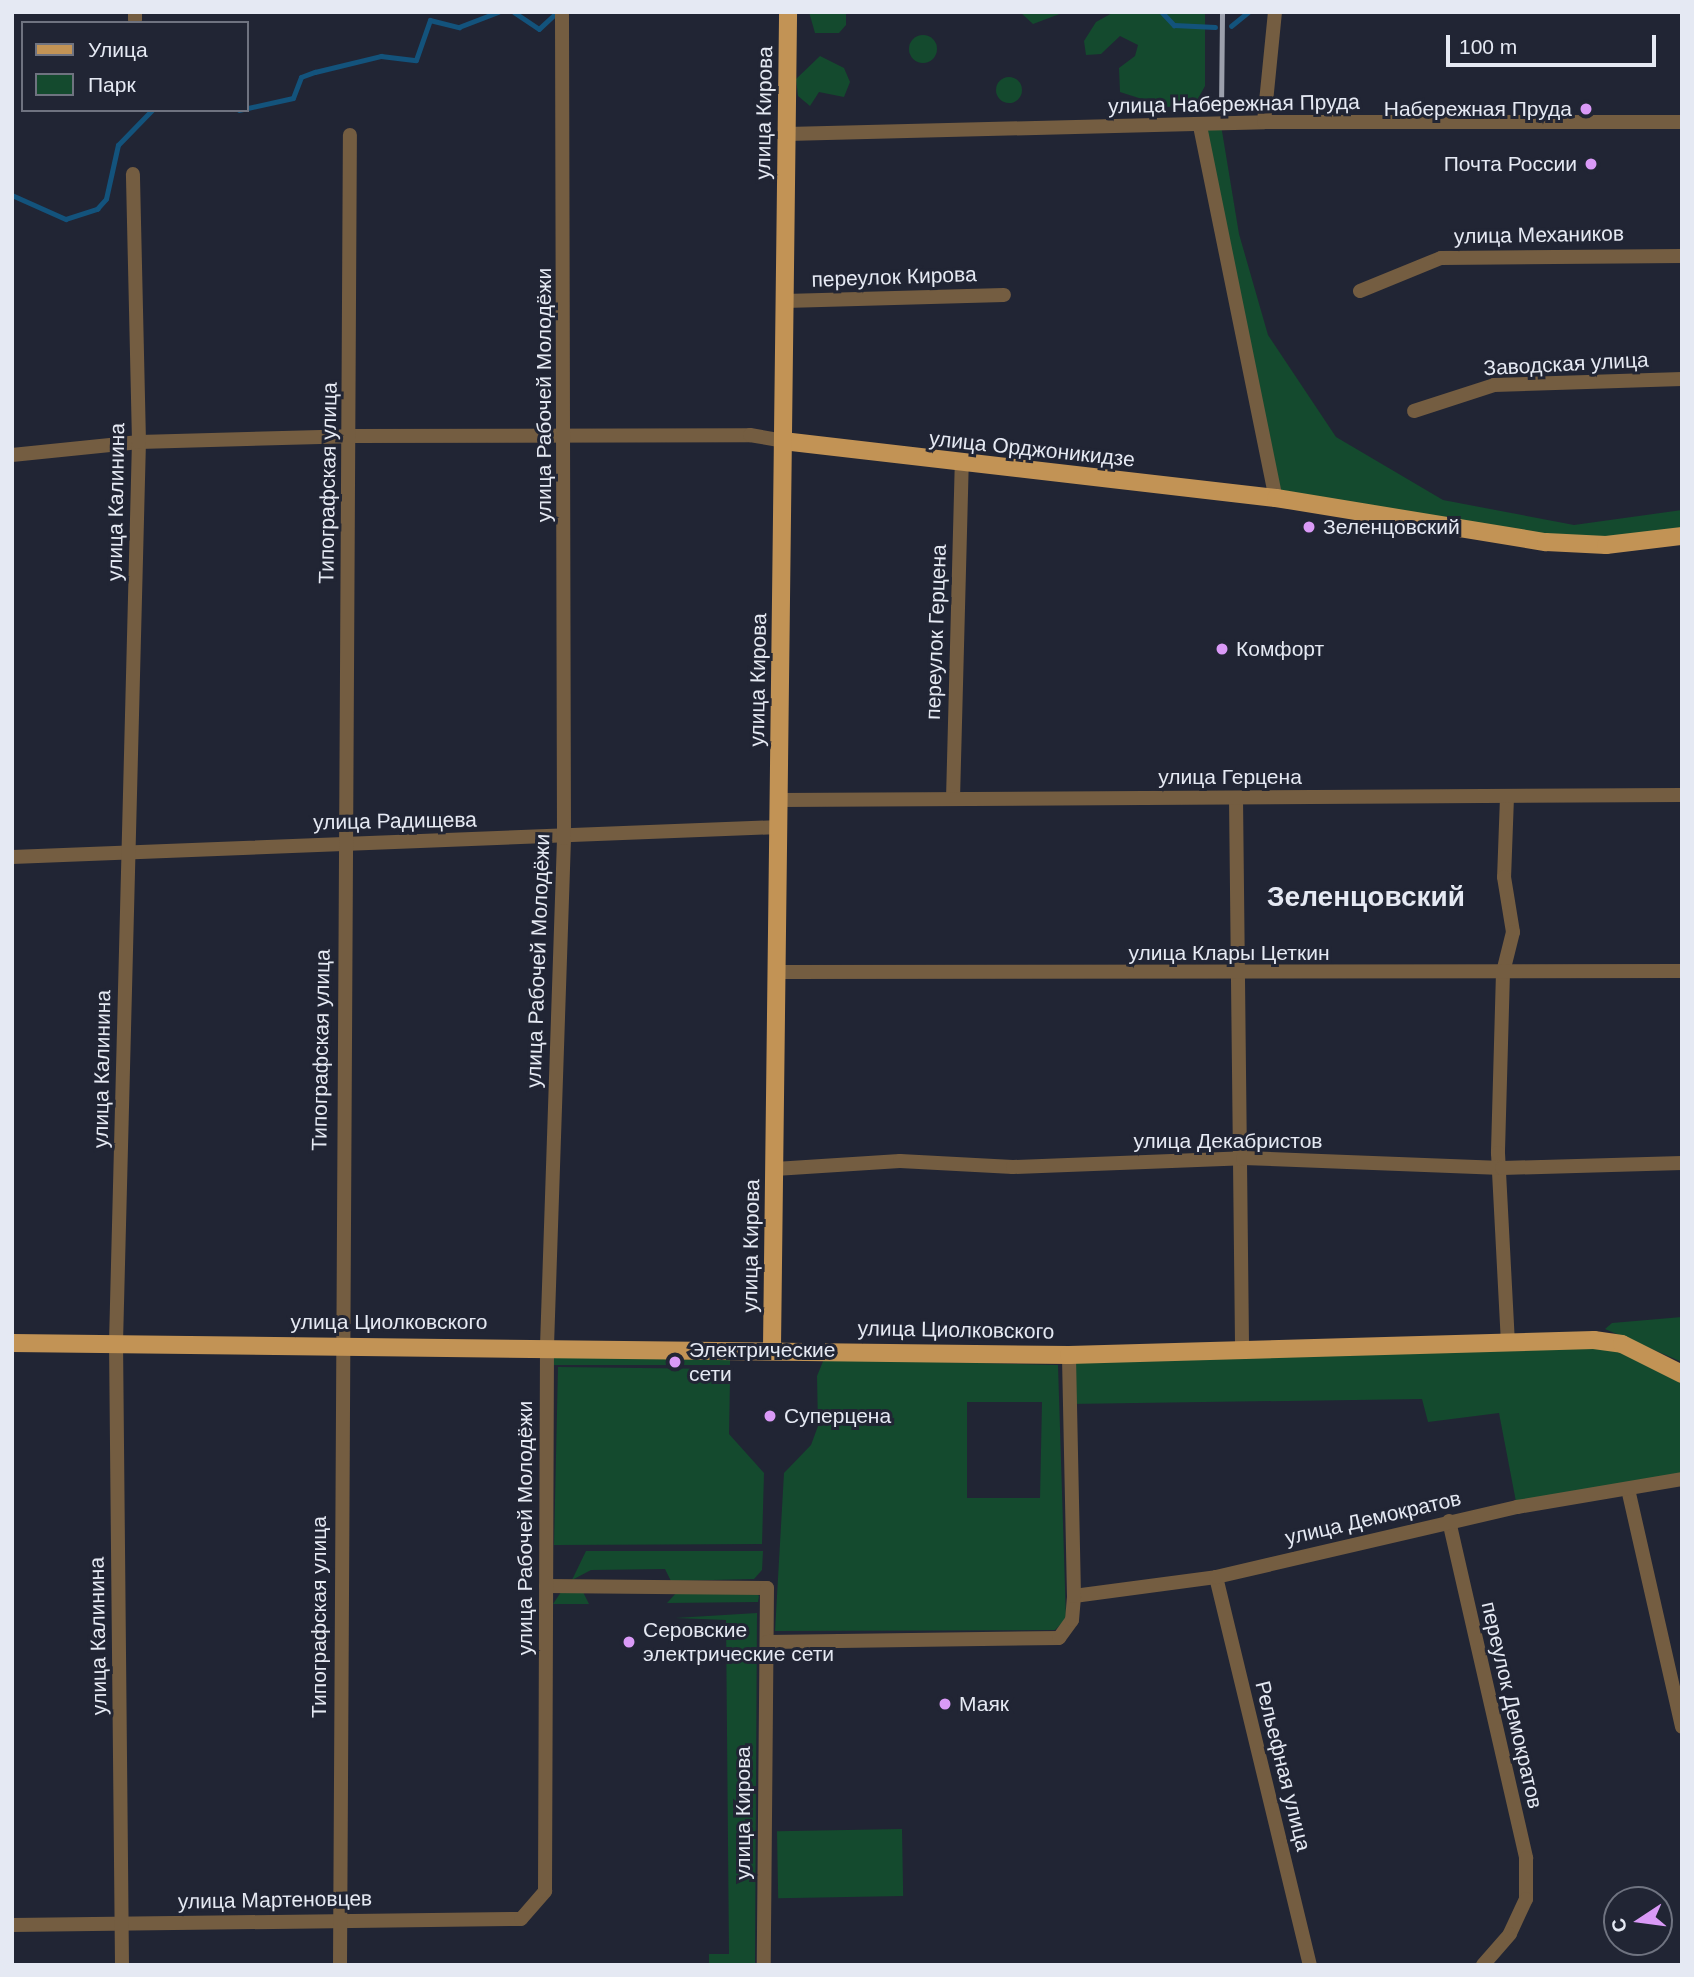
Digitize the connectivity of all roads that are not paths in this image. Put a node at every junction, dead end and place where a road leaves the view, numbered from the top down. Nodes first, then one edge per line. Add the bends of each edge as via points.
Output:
1 (562, 12) edge
2 (788, 12) edge
3 (1275, 12) edge
4 (1264, 122) junction
5 (1682, 122) edge
6 (1200, 126) junction
7 (787, 134) junction
8 (350, 135) dead end
9 (133, 174) dead end
10 (1682, 256) edge
11 (1360, 291) dead end
12 (1004, 295) dead end
13 (785, 301) junction
14 (1682, 379) edge
15 (1414, 411) dead end
16 (566, 435) junction
17 (349, 436) junction
18 (139, 442) junction
19 (783, 442) junction
20 (12, 455) edge
21 (962, 466) junction
22 (1276, 498) junction
23 (1682, 536) edge
24 (1682, 795) edge
25 (1507, 796) junction
26 (1236, 798) junction
27 (953, 799) junction
28 (779, 800) junction
29 (779, 827) junction
30 (564, 838) junction
31 (344, 843) junction
32 (129, 850) junction
33 (12, 857) edge
34 (1682, 971) edge
35 (777, 972) junction
36 (1503, 972) junction
37 (1239, 975) junction
38 (1243, 1158) junction
39 (1682, 1163) edge
40 (1502, 1168) junction
41 (775, 1169) junction
42 (1508, 1341) junction
43 (12, 1343) edge
44 (116, 1343) junction
45 (340, 1345) junction
46 (547, 1346) junction
47 (772, 1347) junction
48 (1242, 1348) junction
49 (1069, 1355) junction
50 (1682, 1374) edge
51 (1682, 1479) edge
52 (1628, 1489) junction
53 (1449, 1521) junction
54 (1216, 1577) junction
55 (546, 1586) junction
56 (1074, 1596) junction
57 (767, 1642) junction
58 (1682, 1727) edge
59 (536, 1909) joint
60 (340, 1921) junction
61 (122, 1923) junction
62 (12, 1925) edge
63 (122, 1965) edge
64 (340, 1965) edge
65 (764, 1965) edge
66 (1310, 1965) edge
67 (1483, 1965) edge

1 - 16 street, улица Рабочей Молодёжи
2 - 7 main road, улица Кирова
3 - 4 street
4 - 5 street, улица Набережная Пруда
4 - 6 street, улица Набережная Пруда
6 - 7 street, улица Набережная Пруда
6 - 22 street
7 - 13 main road, улица Кирова
8 - 17 street, Типографская улица
9 - 18 street, улица Калинина
10 - 11 street, улица Механиков via 1441,258
12 - 13 street, переулок Кирова
13 - 19 main road, улица Кирова
14 - 15 street, Заводская улица via 1494,384
16 - 17 street
16 - 19 street via 750,435
16 - 30 street, улица Рабочей Молодёжи
17 - 18 street
17 - 31 street, Типографская улица
18 - 20 street
18 - 32 street, улица Калинина
19 - 21 main road, улица Орджоникидзе
19 - 28 main road, улица Кирова
21 - 22 main road, улица Орджоникидзе
21 - 27 street, переулок Герцена
22 - 23 main road, улица Орджоникидзе via 1546,542 1606,545
24 - 25 street, улица Герцена
25 - 26 street, улица Герцена
25 - 36 street via 1504,877 1513,932
26 - 27 street, улица Герцена
26 - 37 street
27 - 28 street, улица Герцена
28 - 29 main road, улица Кирова
29 - 30 street, улица Радищева
29 - 35 main road, улица Кирова
30 - 31 street, улица Радищева
30 - 46 street, улица Рабочей Молодёжи
31 - 32 street, улица Радищева
31 - 45 street, Типографская улица
32 - 33 street, улица Радищева
32 - 44 street, улица Калинина
34 - 36 street, улица Клары Цеткин
35 - 37 street, улица Клары Цеткин
35 - 41 main road, улица Кирова
36 - 37 street, улица Клары Цеткин
36 - 40 street
37 - 38 street
38 - 40 street, улица Декабристов
38 - 41 street, улица Декабристов via 1013,1167 900,1161
38 - 48 street
39 - 40 street, улица Декабристов
40 - 42 street
41 - 47 main road, улица Кирова
42 - 48 main road, улица Циолковского
42 - 50 main road, улица Циолковского via 1622,1345
43 - 44 main road, улица Циолковского
44 - 45 main road, улица Циолковского
44 - 61 street, улица Калинина
45 - 46 main road, улица Циолковского
45 - 60 street, Типографская улица
46 - 47 main road, улица Циолковского
46 - 55 street, улица Рабочей Молодёжи
47 - 49 main road, улица Циолковского
48 - 49 main road, улица Циолковского
49 - 56 street
51 - 52 street, улица Демократов
52 - 53 street, улица Демократов
52 - 58 street
53 - 54 street, улица Демократов
53 - 67 street, переулок Демократов via 1526,1858 1526,1899 1510,1934
54 - 56 street, улица Демократов
54 - 66 street, Рельефная улица
55 - 57 street, улица Кирова via 767,1588
55 - 59 street, улица Рабочей Молодёжи via 545,1891
56 - 57 street via 1072,1620 1059,1638
57 - 65 street, улица Кирова
59 - 60 street, улица Мартеновцев via 521,1919
60 - 61 street, улица Мартеновцев
60 - 64 street, Типографская улица
61 - 62 street, улица Мартеновцев
61 - 63 street, улица Калинина

